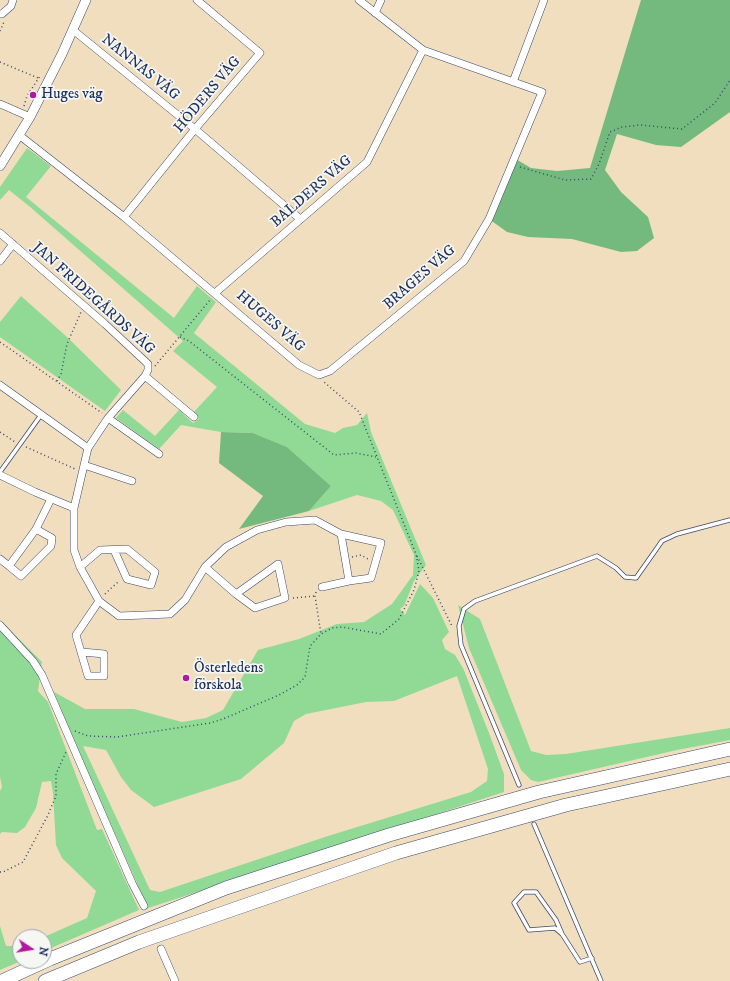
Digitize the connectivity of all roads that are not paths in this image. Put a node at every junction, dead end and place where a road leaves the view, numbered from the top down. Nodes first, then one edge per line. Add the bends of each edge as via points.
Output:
1 (13, 0) edge
2 (86, 0) edge
3 (198, 0) edge
4 (359, 0) edge
5 (381, 0) edge
6 (544, 0) edge
7 (375, 13) junction
8 (1, 14) edge
9 (73, 30) junction
10 (423, 50) junction
11 (513, 82) junction
12 (0, 104) edge
13 (30, 117) junction
14 (195, 129) junction
15 (19, 135) junction
16 (0, 166) edge
17 (124, 217) junction
18 (300, 219) junction
19 (0, 233) edge
20 (13, 244) junction
21 (0, 262) edge
22 (215, 293) junction
23 (146, 373) junction
24 (319, 375) joint
25 (0, 385) edge
26 (41, 415) junction
27 (194, 417) dead end
28 (108, 418) junction
29 (88, 448) junction
30 (159, 454) dead end
31 (84, 469) junction
32 (0, 474) edge
33 (132, 481) dead end
34 (51, 499) junction
35 (74, 508) junction
36 (730, 520) edge
37 (36, 530) junction
38 (341, 534) junction
39 (114, 550) junction
40 (0, 559) edge
41 (10, 566) junction
42 (80, 567) junction
43 (206, 567) junction
44 (349, 581) junction
45 (322, 588) road end
46 (236, 594) junction
47 (99, 601) junction
48 (0, 625) edge
49 (82, 652) dead end
50 (730, 750) edge
51 (730, 769) edge
52 (518, 785) dead end
53 (534, 824) dead end
54 (144, 906) dead end
55 (562, 934) junction
56 (161, 949) dead end
57 (592, 958) junction
58 (2, 981) edge
59 (45, 981) edge
60 (175, 981) edge
61 (601, 981) edge

1 - 8 street via 11,6
2 - 9 street
3 - 14 street, HÖDERS VÄG via 260,52
4 - 7 street
5 - 7 street
6 - 11 street
7 - 10 street
9 - 13 street
9 - 14 street, NANNAS VÄG
10 - 11 street
10 - 18 street, BALDERS VÄG via 366,162
11 - 24 street, BRAGES VÄG via 542,92 489,219 464,261 330,370
12 - 13 street
13 - 15 street
14 - 17 street, HÖDERS VÄG
14 - 18 street, NANNAS VÄG
15 - 16 street
15 - 17 street, HUGES VÄG
17 - 22 street, HUGES VÄG
18 - 22 street, BALDERS VÄG
19 - 20 street, JAN FRIDEGÅRDS VÄG
20 - 21 street
20 - 23 street, JAN FRIDEGÅRDS VÄG via 148,364
22 - 24 street, HUGES VÄG via 299,365
23 - 27 street, JAN FRIDEGÅRDS VÄG
23 - 28 street
25 - 26 street
26 - 29 street
26 - 32 lane
28 - 29 street
28 - 30 street
29 - 31 street
31 - 33 street
31 - 35 street
32 - 34 street
34 - 35 street
34 - 37 street
35 - 42 street via 74,550
36 - 52 lane via 677,534 662,541 636,578 625,577 597,556 475,600 467,606 462,615 460,640
37 - 41 street
37 - 41 street via 52,538 51,546 20,576
38 - 43 street via 316,520 286,522 257,530 226,547
38 - 44 street
38 - 44 street via 381,543 371,578
39 - 39 street via 127,549 155,572 151,585 126,577
39 - 42 street via 100,550
40 - 41 street
42 - 47 street
43 - 46 street
43 - 47 street via 185,600 170,614 120,616
44 - 45 street
46 - 46 street via 255,608 285,598 278,564
47 - 49 street via 76,635
48 - 54 street via 33,661 42,675
50 - 58 highway via 539,792 389,835 226,888
51 - 59 highway via 566,805 396,852 139,942
53 - 57 lane
55 - 55 lane via 555,928 529,930 514,903 524,892 536,892 556,920
55 - 57 lane via 580,962
56 - 60 street
57 - 61 lane

